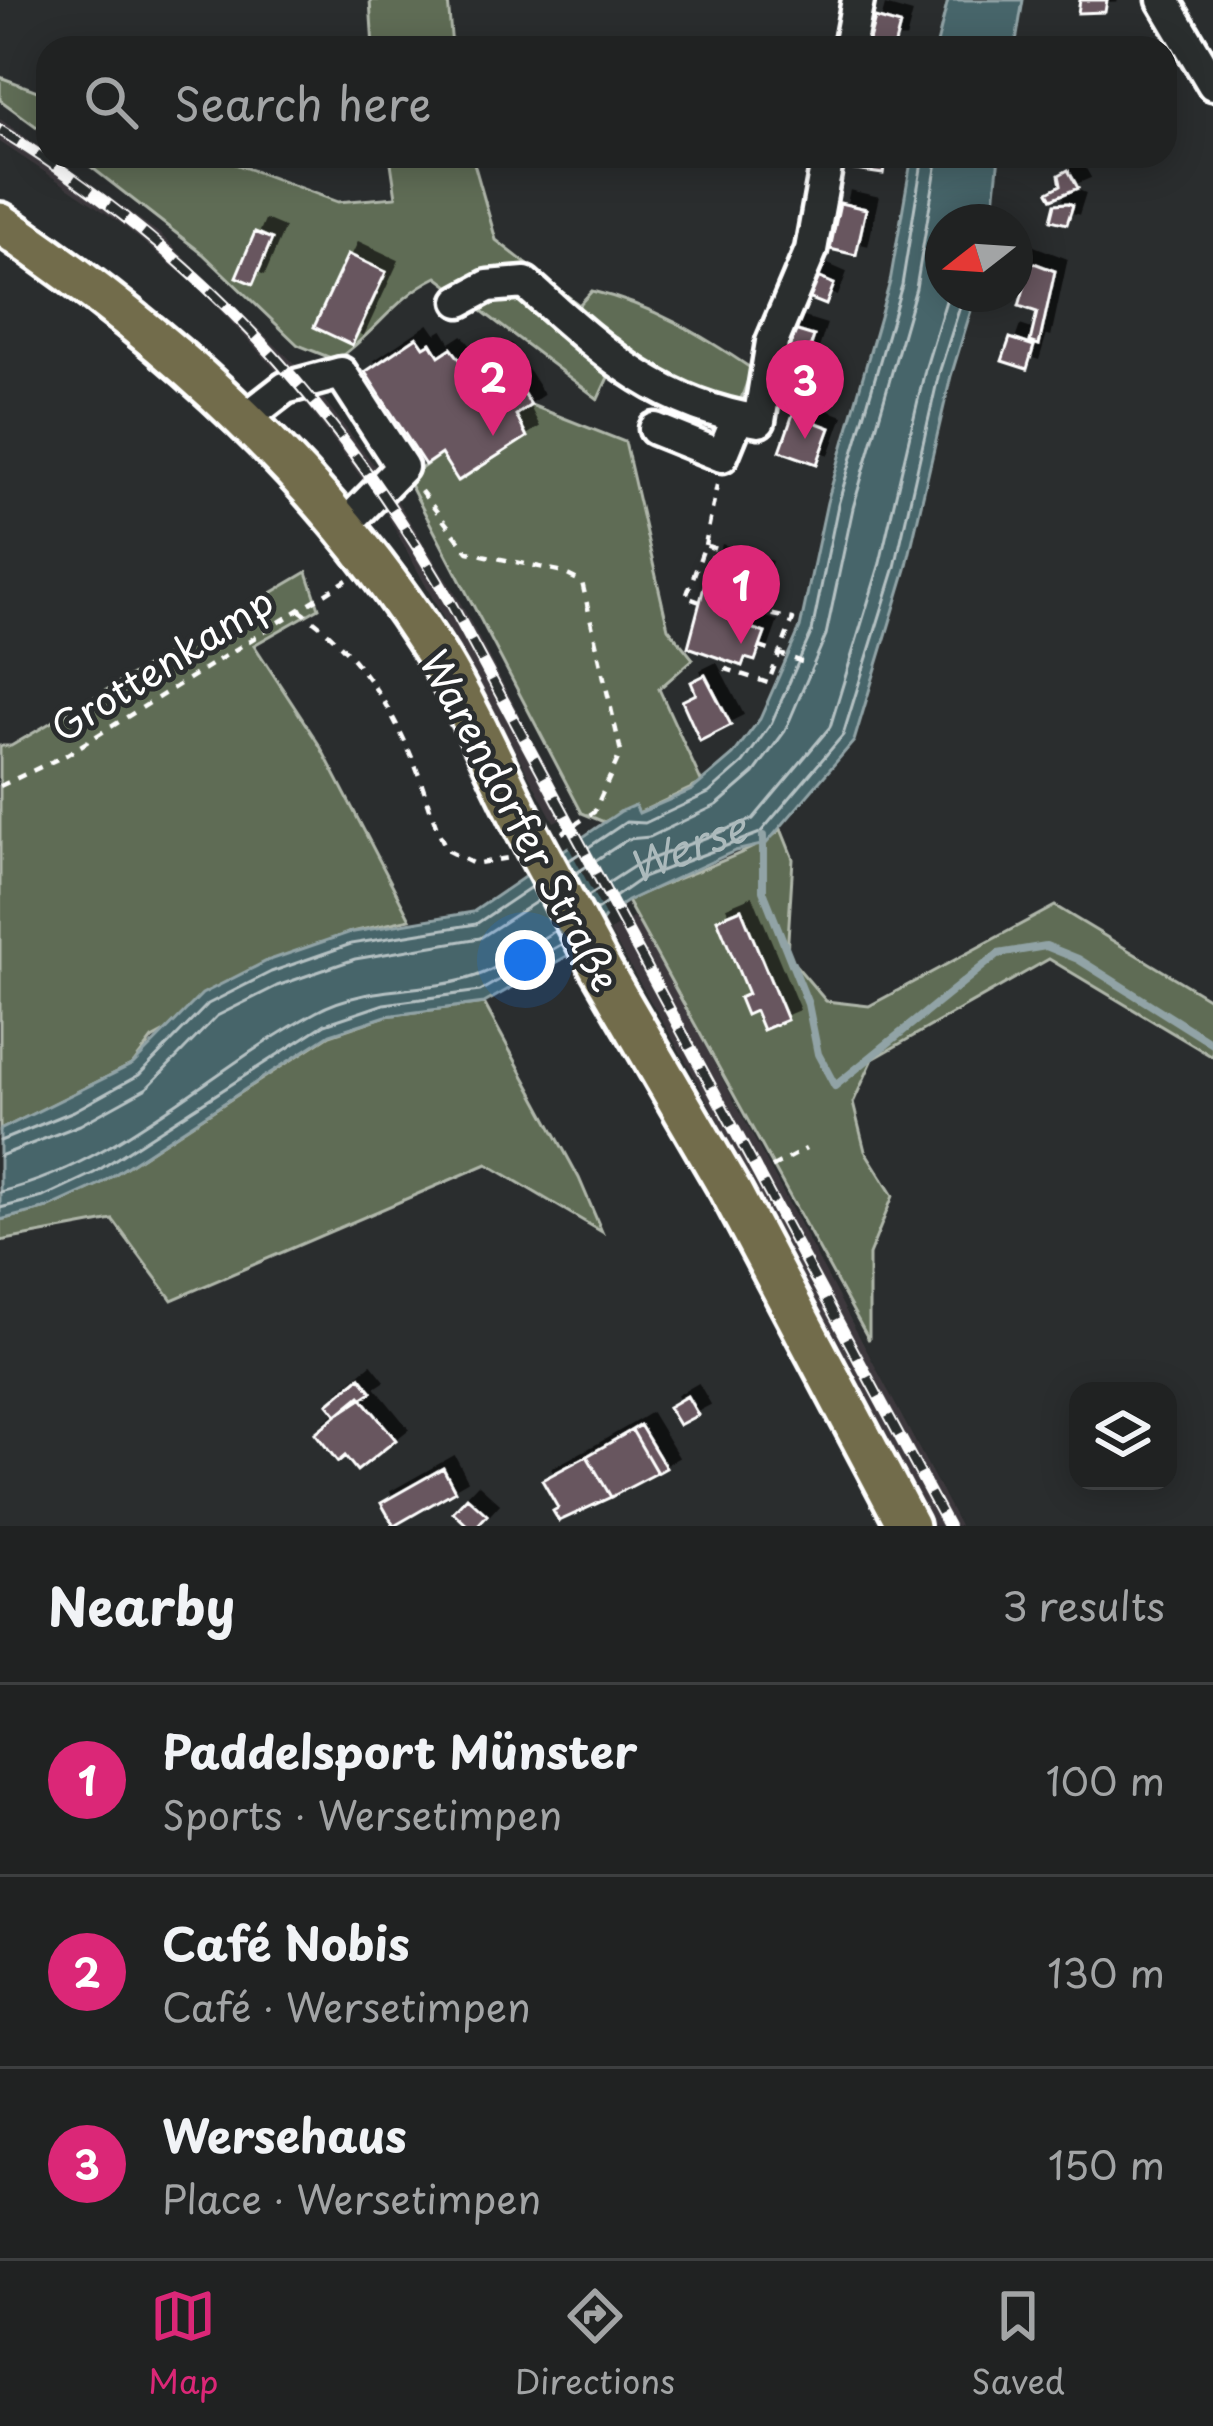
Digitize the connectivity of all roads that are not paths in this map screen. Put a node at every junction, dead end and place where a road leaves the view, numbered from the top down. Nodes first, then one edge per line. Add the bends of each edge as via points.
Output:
1 (858, 0) edge
2 (1163, 0) edge
3 (851, 36) edge
4 (1213, 84) edge
5 (826, 168) edge
6 (0, 223) edge
7 (460, 301) dead end
8 (738, 418) junction
9 (245, 419) junction
10 (655, 429) dead end
11 (343, 527) junction
12 (908, 1526) edge

1 - 3 street
2 - 4 street
5 - 8 street via 811,250 772,342 759,421
6 - 9 main road, Warendorfer Straße via 144,329
7 - 8 street via 488,286 525,284 626,373
8 - 10 street via 722,456
9 - 11 main road, Warendorfer Straße
9 - 11 street via 285,388 340,373 403,467
11 - 12 main road, Warendorfer Straße, bridge via 439,660 516,845 600,967 730,1190

